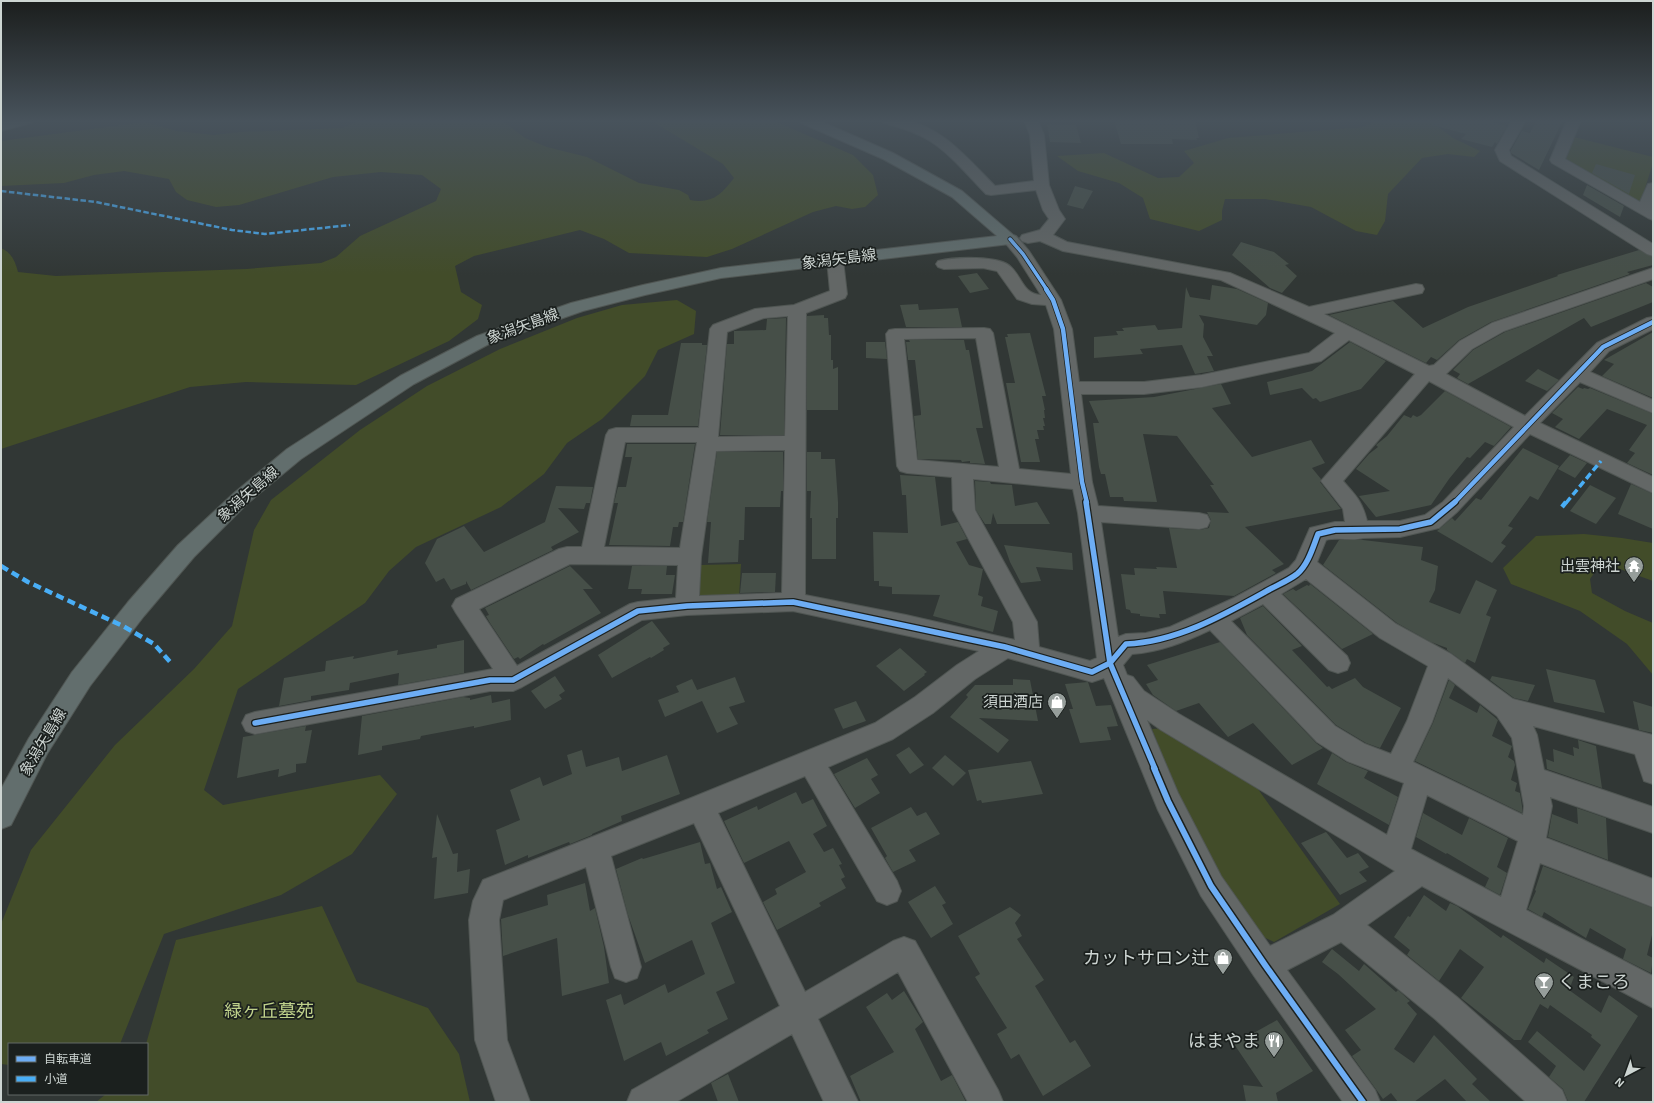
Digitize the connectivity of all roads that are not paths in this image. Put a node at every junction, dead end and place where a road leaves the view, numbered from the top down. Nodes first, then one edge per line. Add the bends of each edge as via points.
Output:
1 (916, 171) edge
2 (972, 171) edge
3 (1041, 171) edge
4 (1526, 171) edge
5 (1577, 171) edge
6 (1042, 185) junction
7 (1653, 186) edge
8 (1649, 213) edge
9 (1042, 236) junction
10 (1010, 239) junction
11 (1653, 251) edge
12 (834, 260) junction
13 (944, 264) dead end
14 (1653, 273) edge
15 (1416, 289) dead end
16 (1053, 300) junction
17 (797, 310) junction
18 (1307, 313) junction
19 (1653, 322) edge
20 (1347, 333) junction
21 (1427, 372) junction
22 (1578, 373) junction
23 (1071, 388) junction
24 (1653, 407) edge
25 (1527, 425) junction
26 (707, 440) junction
27 (794, 443) junction
28 (962, 470) junction
29 (1010, 474) junction
30 (1082, 482) junction
31 (1653, 486) edge
32 (1089, 513) junction
33 (1199, 521) dead end
34 (1358, 531) junction
35 (591, 556) junction
36 (690, 557) junction
37 (1305, 565) junction
38 (1265, 592) junction
39 (793, 602) junction
40 (687, 606) junction
41 (1213, 618) junction
42 (1016, 650) junction
43 (1442, 661) junction
44 (1110, 663) junction
45 (1338, 663) dead end
46 (513, 680) junction
47 (1506, 708) junction
48 (255, 723) dead end
49 (1650, 746) edge
50 (811, 763) junction
51 (1653, 772) edge
52 (1408, 773) junction
53 (1533, 779) junction
54 (701, 807) junction
55 (1, 816) edge
56 (1653, 820) edge
57 (1532, 840) junction
58 (595, 849) junction
59 (1395, 855) junction
60 (1420, 870) junction
61 (887, 891) dead end
62 (1653, 893) edge
63 (1508, 917) junction
64 (1343, 926) junction
65 (1265, 965) junction
66 (626, 966) dead end
67 (1653, 993) edge
68 (798, 1013) junction
69 (513, 1102) edge
70 (644, 1102) edge
71 (841, 1102) edge
72 (986, 1102) edge
73 (1364, 1102) edge
74 (1550, 1102) edge

1 - 10 main road via 957,194
2 - 6 street via 991,190
3 - 6 street
4 - 11 street
5 - 8 street
6 - 9 street via 1057,220 1052,230
7 - 8 street
9 - 10 street
9 - 18 street via 1063,246 1224,276
10 - 12 main road, 象潟矢島線
10 - 16 street
12 - 17 street via 839,294
12 - 55 main road, 象潟矢島線 via 721,273 577,307 483,340 407,380 294,454 241,498 186,551 136,609 81,679 38,746
13 - 16 street via 990,264 1001,267 1006,269 1018,292 1024,297 1032,300
14 - 21 street via 1498,327 1466,345 1440,370
15 - 18 street
16 - 23 street via 1063,329
17 - 26 street via 761,313 718,329
17 - 27 street
18 - 20 street
19 - 22 street via 1603,347
20 - 21 street
20 - 23 street via 1315,356 1202,381 1144,388
21 - 25 street
21 - 34 street via 1331,481 1353,507
22 - 24 street
22 - 25 street
23 - 30 street
25 - 31 street
25 - 34 street via 1450,507 1431,522 1400,529
26 - 27 street
26 - 35 street via 616,435
26 - 36 street
27 - 39 street
28 - 29 street
28 - 29 street via 907,466 894,334 984,333
28 - 42 street via 964,510 1025,622
29 - 30 street
30 - 32 street
32 - 33 street
32 - 44 street
34 - 37 street via 1335,530 1318,534
35 - 36 street
35 - 46 street via 567,555 464,606
36 - 40 street
37 - 38 street via 1297,574
37 - 43 street via 1388,631
38 - 41 street
38 - 45 street
39 - 40 street
39 - 42 street
40 - 46 street via 638,611
41 - 44 street via 1174,636 1146,643 1126,644
41 - 52 street via 1326,734 1356,753
42 - 44 street via 1092,672
42 - 50 street via 966,672 924,705 884,731
43 - 47 street
43 - 52 street via 1420,722
44 - 59 street via 1135,699
44 - 65 street via 1168,801 1211,886
46 - 48 street via 490,680
47 - 49 street
47 - 53 street via 1524,735
49 - 51 street
50 - 54 street
50 - 61 street
52 - 57 street
52 - 59 street
53 - 56 street
53 - 57 street via 1538,806
54 - 58 street
54 - 68 street
57 - 62 street
57 - 63 street
58 - 66 street
58 - 69 street via 493,890 487,901 484,920 491,1040
59 - 60 street
60 - 63 street
60 - 64 street
63 - 67 street
64 - 65 street
64 - 74 street via 1446,1008
65 - 73 street
68 - 70 street
68 - 71 street
68 - 72 street via 904,952

